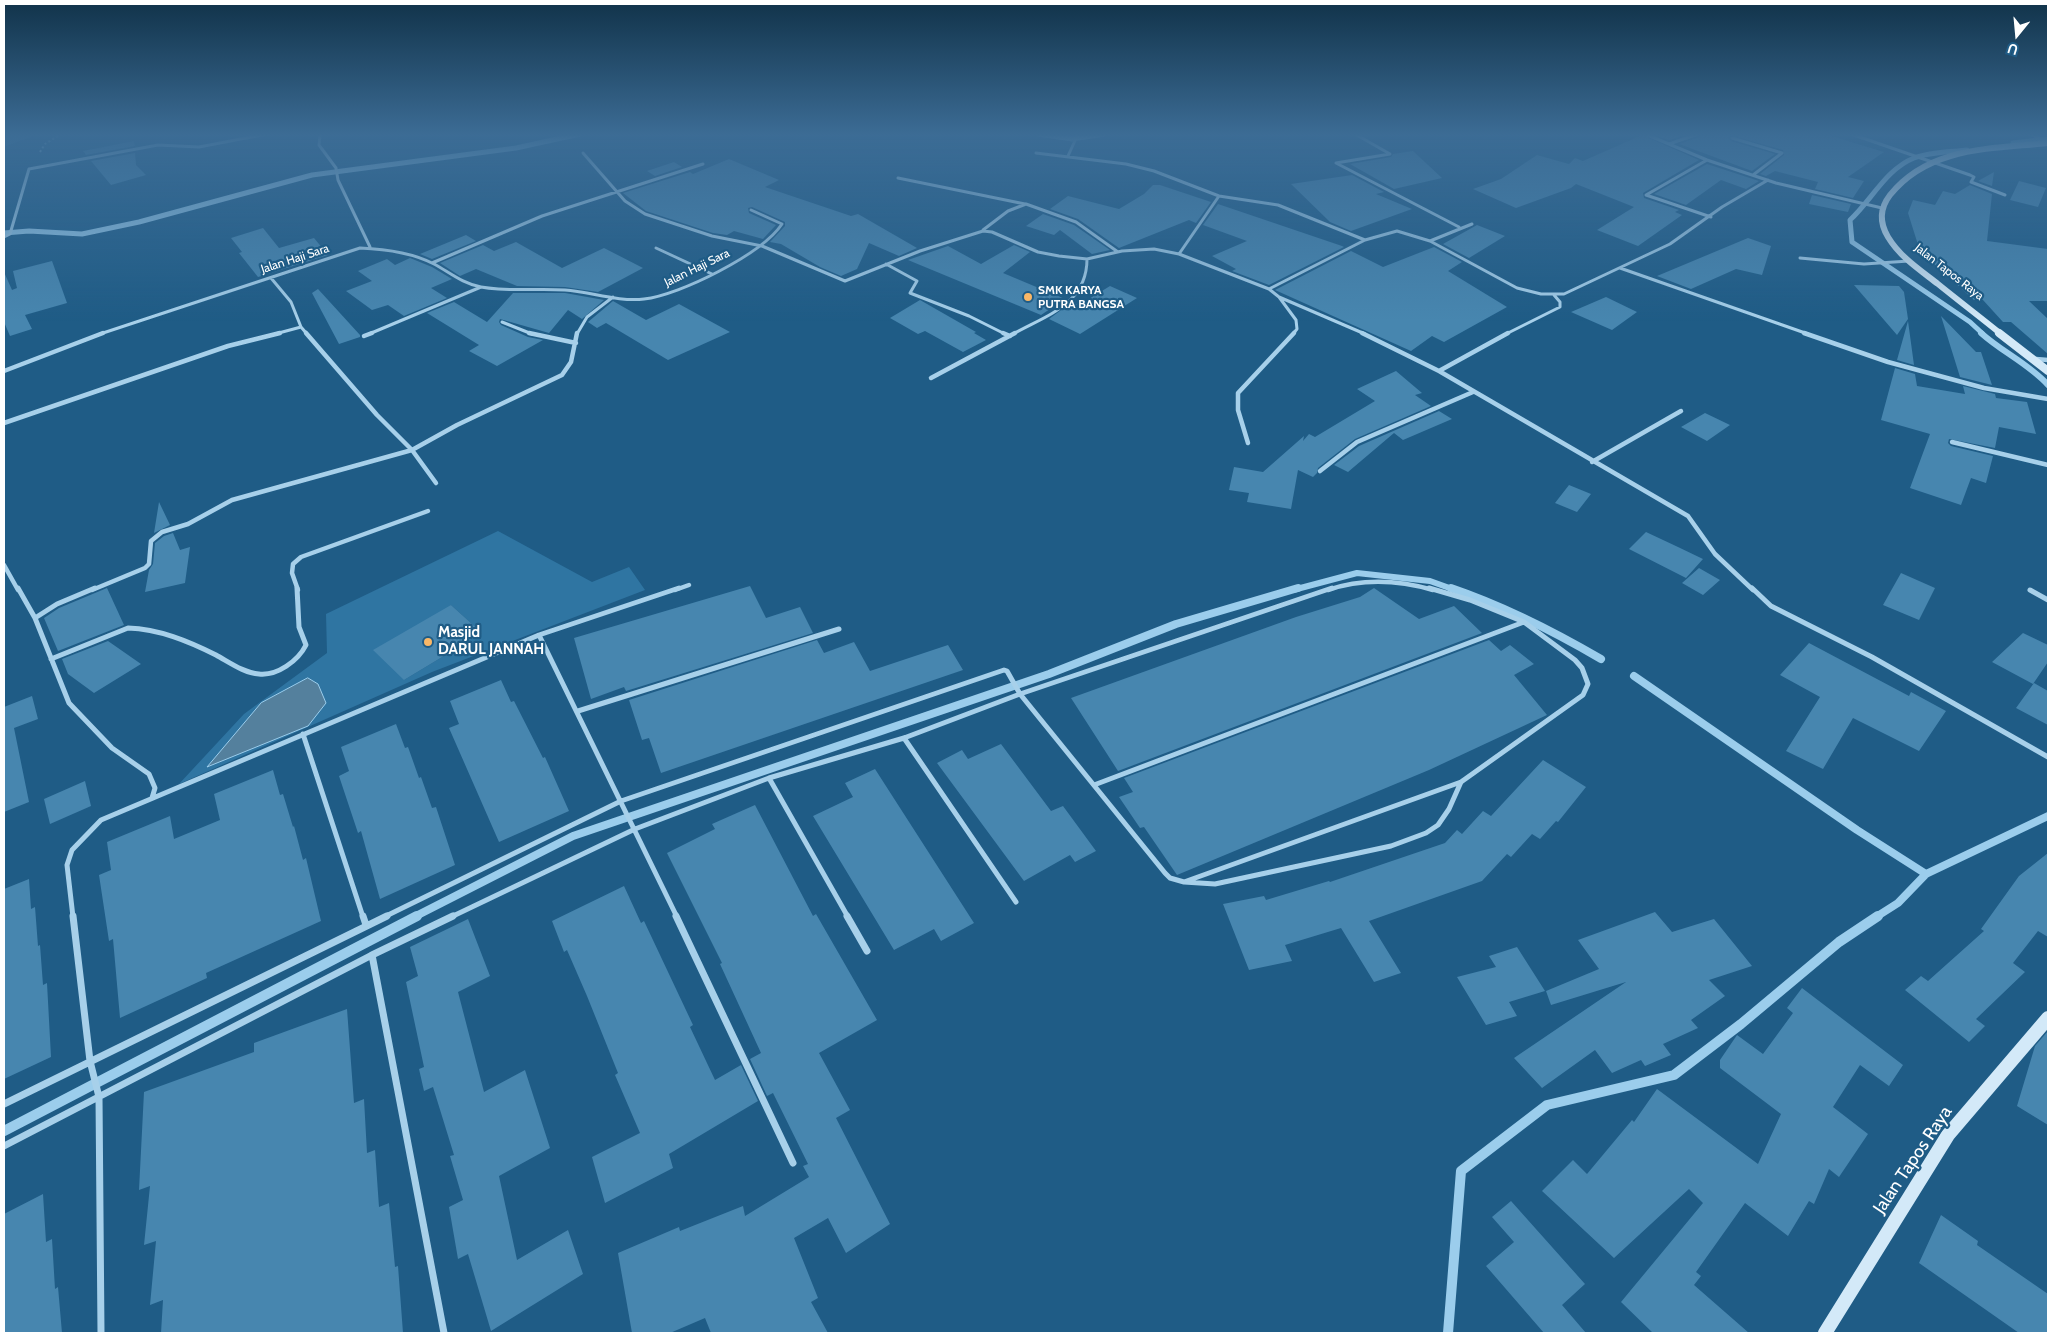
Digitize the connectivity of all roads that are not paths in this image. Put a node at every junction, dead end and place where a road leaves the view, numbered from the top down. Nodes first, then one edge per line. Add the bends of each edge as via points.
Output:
1 (21, 196) edge
2 (346, 196) edge
3 (603, 196) edge
4 (621, 196) edge
5 (989, 196) edge
6 (1219, 196) edge
7 (1222, 196) edge
8 (1398, 196) edge
9 (1647, 196) edge
10 (1740, 196) edge
11 (1836, 196) edge
12 (1888, 196) edge
13 (1026, 204) junction
14 (1882, 208) junction
15 (751, 210) dead end
16 (1711, 217) junction
17 (1472, 224) dead end
18 (1459, 228) junction
19 (983, 231) junction
20 (4, 237) edge
21 (1365, 240) junction
22 (1430, 241) junction
23 (762, 246) junction
24 (370, 247) junction
25 (656, 248) dead end
26 (1118, 252) junction
27 (1179, 254) junction
28 (1800, 258) dead end
29 (1088, 259) junction
30 (1909, 261) junction
31 (432, 263) junction
32 (886, 264) junction
33 (1620, 268) junction
34 (712, 274) junction
35 (271, 278) junction
36 (481, 287) junction
37 (1269, 289) junction
38 (1554, 295) junction
39 (1279, 296) junction
40 (613, 297) junction
41 (502, 322) dead end
42 (301, 327) junction
43 (364, 336) dead end
44 (1010, 336) junction
45 (576, 343) junction
46 (2036, 359) junction
47 (2048, 360) edge
48 (2048, 370) edge
49 (4, 371) edge
50 (1438, 371) junction
51 (931, 378) dead end
52 (1473, 392) junction
53 (2048, 399) edge
54 (1681, 411) dead end
55 (4, 423) edge
56 (1952, 442) dead end
57 (1248, 443) dead end
58 (412, 450) junction
59 (1592, 462) junction
60 (2048, 465) edge
61 (1320, 472) dead end
62 (436, 483) dead end
63 (428, 512) dead end
64 (4, 565) edge
65 (689, 586) dead end
66 (2030, 590) dead end
67 (2048, 600) edge
68 (35, 618) junction
69 (1524, 622) junction
70 (839, 629) dead end
71 (539, 635) junction
72 (50, 659) junction
73 (1019, 693) junction
74 (578, 712) junction
75 (303, 734) junction
76 (904, 738) junction
77 (2048, 757) edge
78 (769, 778) junction
79 (1461, 782) junction
80 (1094, 785) junction
81 (152, 798) junction
82 (622, 803) junction
83 (636, 829) junction
84 (1184, 882) junction
85 (1016, 902) dead end
86 (366, 924) junction
87 (867, 951) dead end
88 (372, 956) junction
89 (2048, 1018) edge
90 (92, 1064) junction
91 (98, 1093) junction
92 (4, 1104) edge
93 (4, 1146) edge
94 (793, 1164) dead end
95 (101, 1333) edge
96 (444, 1333) edge
97 (1825, 1333) edge

1 - 20 street via 10,232
2 - 24 street
3 - 31 street via 542,216
4 - 23 street via 645,214 674,225
5 - 13 street
6 - 27 street
7 - 21 street via 1278,205
8 - 18 street
9 - 16 street
10 - 16 street
11 - 14 street
12 - 14 main road
13 - 19 street via 1008,211
13 - 26 street via 1076,222
14 - 30 main road, Jalan Tapos Raya via 1880,222 1886,235
15 - 23 street, Jalan Haji Sara via 782,224
16 - 33 street via 1670,244
17 - 18 street
18 - 22 street
19 - 29 street via 1038,252
19 - 32 street
21 - 22 street via 1397,232
21 - 37 street
22 - 38 street via 1517,288
23 - 32 street via 845,281
23 - 34 street, Jalan Haji Sara
24 - 31 street, Jalan Haji Sara via 390,249
24 - 35 street, Jalan Haji Sara
25 - 34 street
26 - 27 street via 1154,249
26 - 29 street
27 - 37 street
28 - 30 street via 1871,264
29 - 44 street via 1078,296
30 - 46 main road, Jalan Tapos Raya
31 - 36 street, Jalan Haji Sara via 463,281
32 - 44 street via 917,281 910,293
33 - 38 street via 1569,292
33 - 53 street via 1888,362 1984,388
34 - 40 street, Jalan Haji Sara via 653,299
35 - 42 street via 291,302
35 - 49 street, Jalan Haji Sara via 115,328
36 - 40 street, Jalan Haji Sara via 566,290
36 - 43 street
37 - 39 street
38 - 50 street via 1560,302 1560,308 1508,332
39 - 50 street via 1357,330
39 - 57 street via 1296,320 1297,329 1238,393 1238,410
40 - 45 street via 581,323
41 - 45 street via 533,334
42 - 55 street via 228,346
42 - 58 street via 376,415
44 - 51 street
45 - 58 street via 573,361 562,374
46 - 47 street
46 - 48 main road, Jalan Tapos Raya
50 - 52 street
52 - 59 street
52 - 61 street via 1357,442
54 - 59 street
56 - 60 street
58 - 62 street
58 - 68 street via 232,500 188,524 155,536 151,541 149,564 145,568 57,604
59 - 77 street via 1690,518 1715,554 1771,606 1924,685
63 - 72 street via 301,557 293,564 292,573 299,594 299,628 306,645 303,653 272,672 255,674 207,650 141,627 128,628
64 - 68 street
65 - 71 street
66 - 67 street
68 - 72 street
69 - 73 street via 1441,591 1410,584 1366,581 1292,601
69 - 79 street via 1575,660 1588,684 1583,695
69 - 80 street
70 - 74 street
71 - 74 street
71 - 75 street
72 - 81 street via 68,703 112,748 149,774 154,788
73 - 76 street
73 - 80 street
73 - 82 street via 1004,670
74 - 82 street
75 - 81 street
75 - 86 street
76 - 78 street
76 - 85 street
78 - 83 street
78 - 87 street
79 - 84 street
79 - 84 street via 1438,825 1391,846 1215,884
80 - 84 street via 1165,873
81 - 90 street via 93,826 72,850 67,864
82 - 83 street
82 - 86 street
83 - 88 street
83 - 94 street
86 - 90 street
88 - 91 street
88 - 96 street
89 - 97 main road, Jalan Tapos Raya via 1948,1135
90 - 91 street
90 - 92 street
91 - 93 street
91 - 95 street

